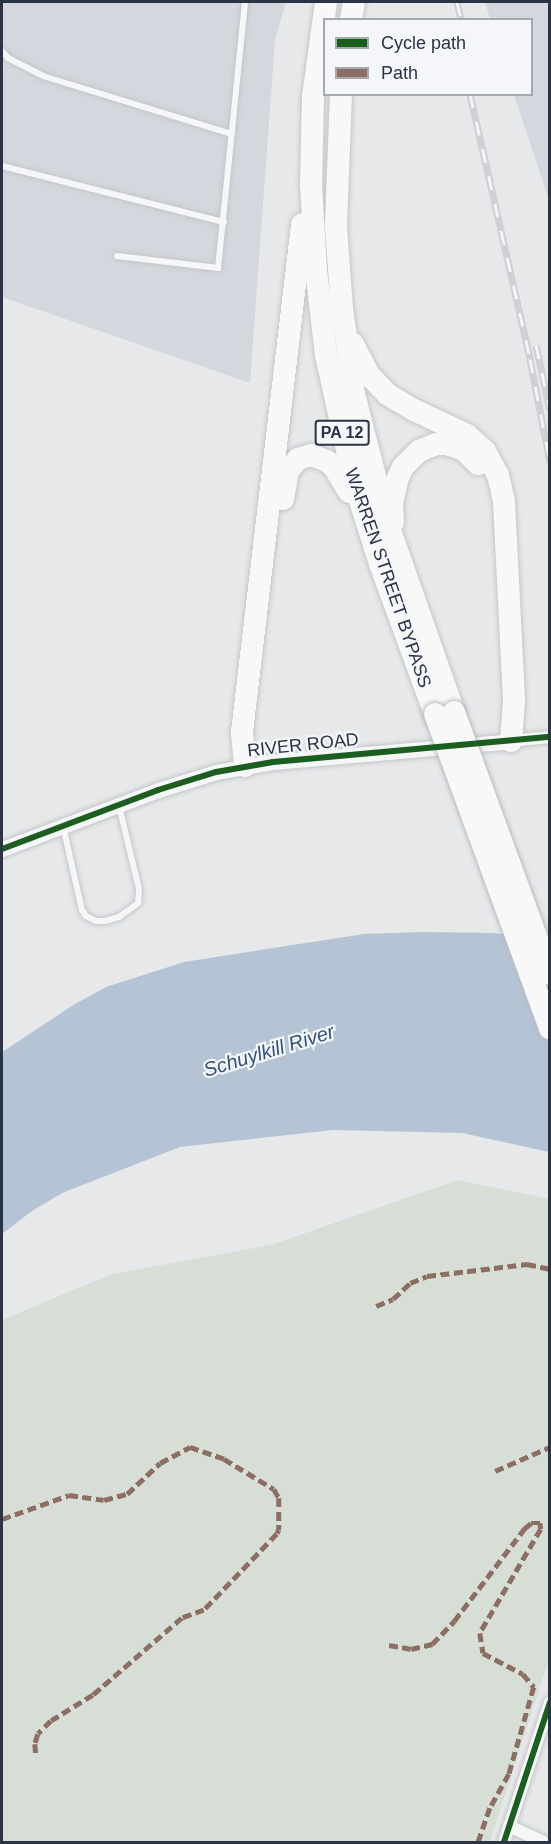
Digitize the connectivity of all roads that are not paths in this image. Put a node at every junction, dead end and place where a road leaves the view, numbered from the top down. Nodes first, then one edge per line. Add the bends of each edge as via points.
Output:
1 (244, 2) edge
2 (326, 2) edge
3 (354, 2) edge
4 (324, 18) edge
5 (351, 18) edge
6 (323, 24) edge
7 (2, 51) edge
8 (340, 96) edge
9 (231, 134) junction
10 (313, 140) junction
11 (2, 166) edge
12 (224, 222) junction
13 (117, 256) dead end
14 (342, 308) junction
15 (367, 525) junction
16 (398, 557) junction
17 (445, 713) junction
18 (549, 736) edge
19 (511, 741) junction
20 (245, 766) junction
21 (119, 805) junction
22 (63, 826) junction
23 (2, 849) edge
24 (549, 974) edge
25 (549, 1029) edge
26 (549, 1702) edge
27 (547, 1720) edge
28 (509, 1826) junction
29 (504, 1842) edge
30 (544, 1842) edge

1 - 9 lane
2 - 4 highway, WARREN STREET BYPASS / PA 12
3 - 5 highway
6 - 10 highway, WARREN STREET BYPASS / PA 12 via 313,97
7 - 9 lane via 43,76
8 - 14 highway, WARREN STREET BYPASS / PA 12 via 336,216
9 - 12 lane
10 - 15 highway, WARREN STREET BYPASS / PA 12 via 312,228 326,355
10 - 20 highway via 242,732
11 - 12 lane
12 - 13 lane via 218,268
14 - 16 highway, WARREN STREET BYPASS / PA 12 via 363,436
14 - 19 highway via 361,363 377,386 399,403 467,435 485,451 498,475 504,502 514,701
15 - 17 highway, WARREN STREET BYPASS / PA 12
15 - 20 highway via 340,474 327,461 311,455 292,464 285,485 255,733
16 - 17 highway, WARREN STREET BYPASS / PA 12
16 - 19 highway via 392,503 403,467 427,446 446,444 464,450 481,468 491,497 502,702
17 - 24 highway, WARREN STREET BYPASS / PA 12, bridge
17 - 25 highway, WARREN STREET BYPASS / PA 12, bridge
18 - 19 street, RIVER ROAD
19 - 20 street, RIVER ROAD
20 - 21 street, RIVER ROAD via 192,778
21 - 22 street, RIVER ROAD
21 - 22 lane via 139,889 138,903 118,917 96,921 82,910
22 - 23 street, RIVER ROAD
26 - 27 street
27 - 28 street
28 - 29 street
28 - 30 street

